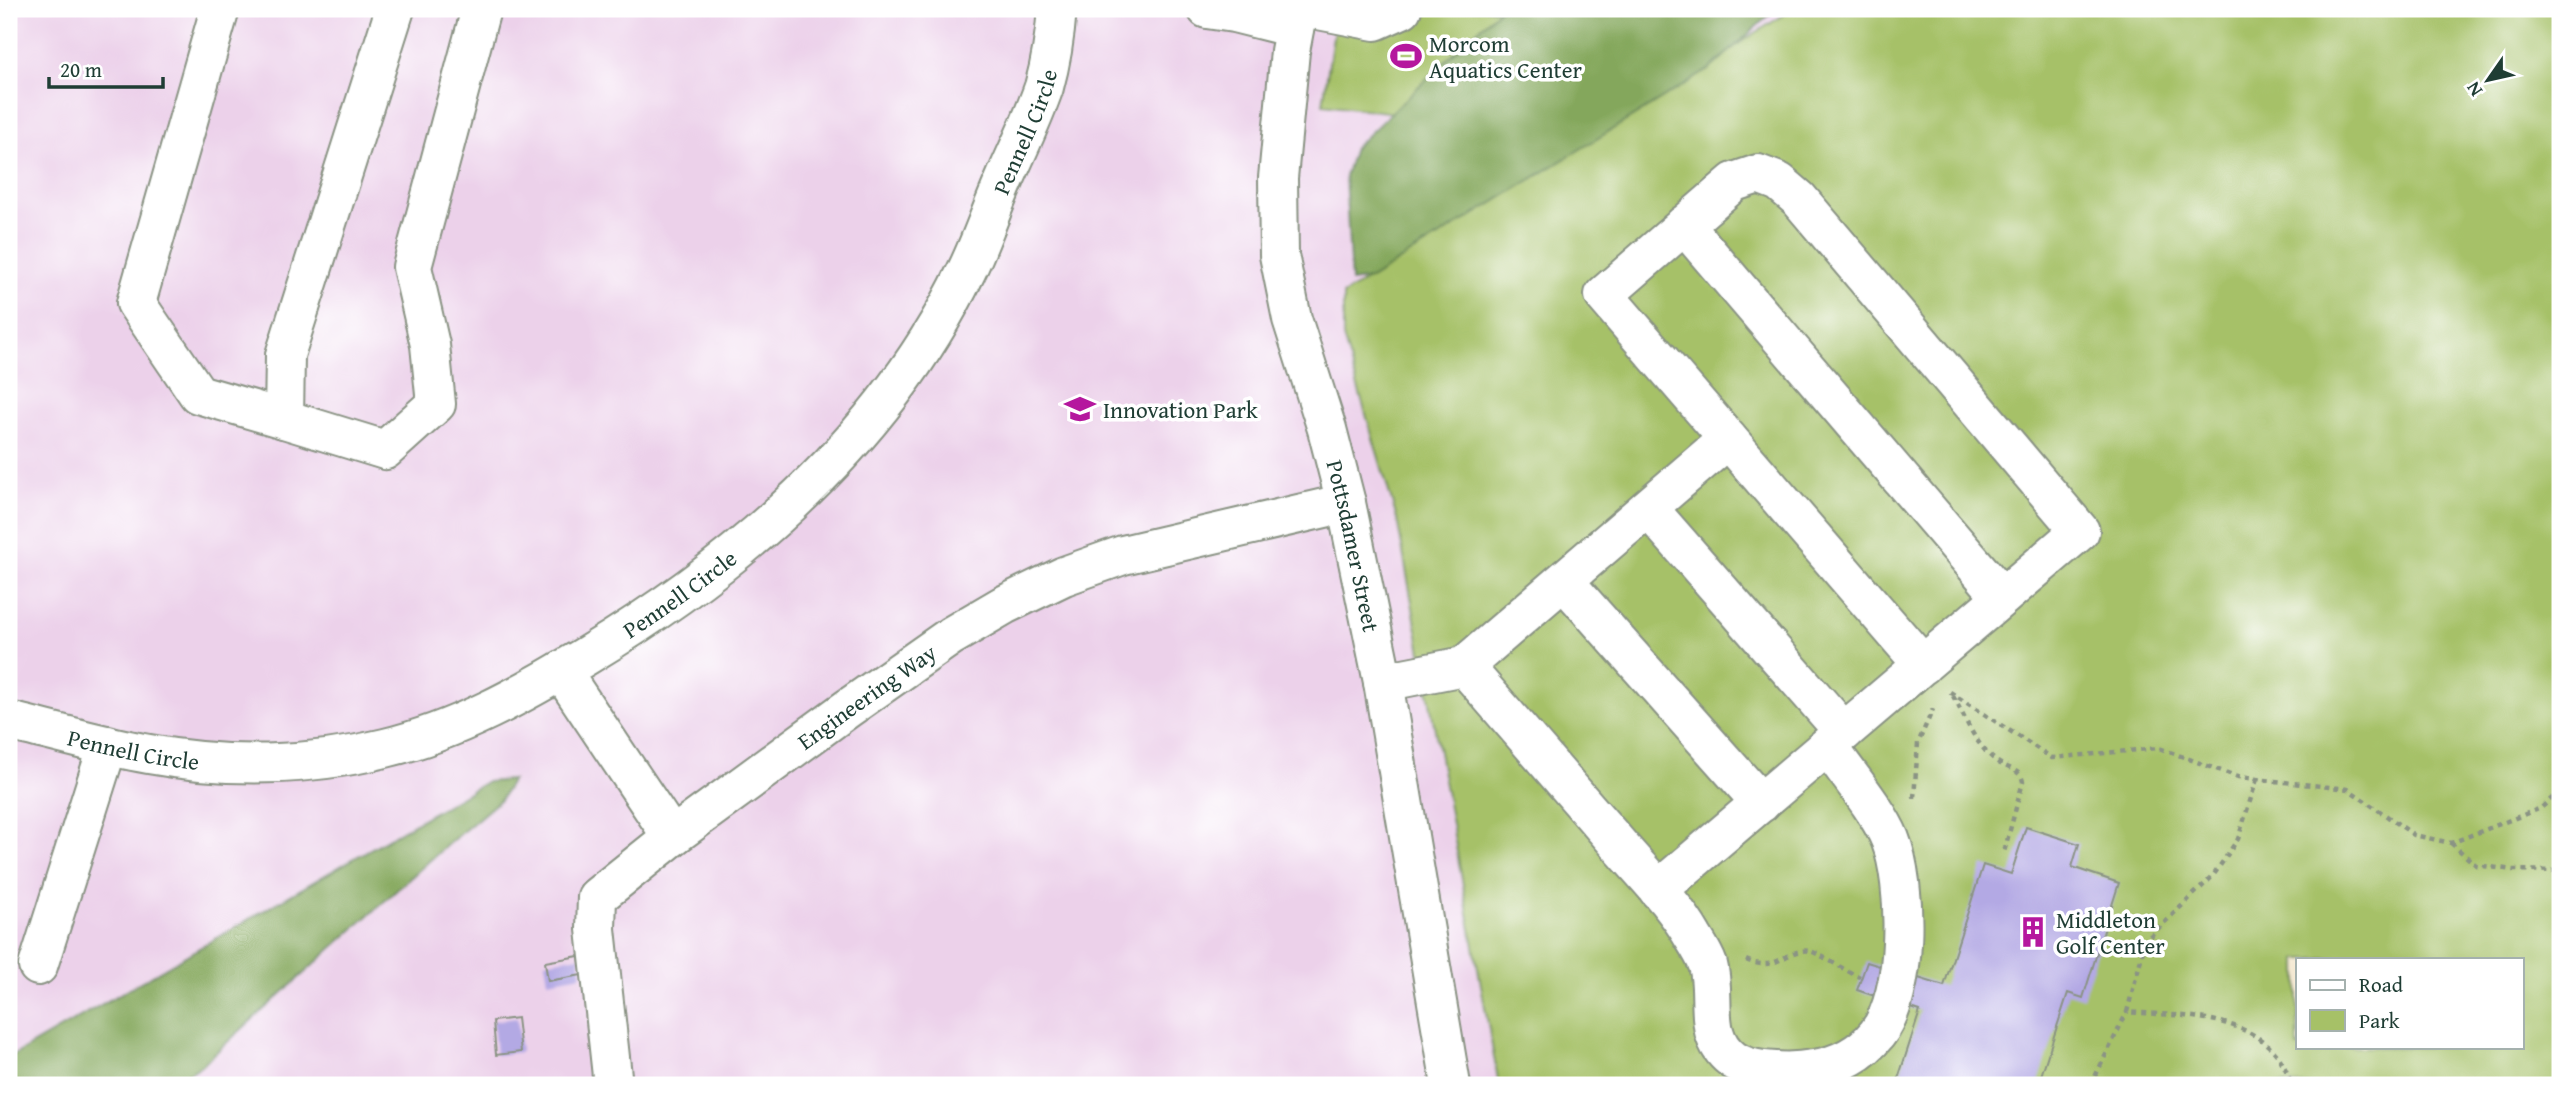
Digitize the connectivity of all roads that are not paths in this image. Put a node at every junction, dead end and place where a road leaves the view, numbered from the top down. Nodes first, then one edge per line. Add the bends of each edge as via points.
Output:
1 (220, 9) edge
2 (395, 9) edge
3 (481, 9) edge
4 (1057, 9) edge
5 (1207, 9) edge
6 (1402, 9) edge
7 (1302, 15) edge
8 (1684, 225) junction
9 (285, 419) junction
10 (1728, 439) junction
11 (1346, 503) junction
12 (1648, 508) junction
13 (1564, 581) junction
14 (2002, 597) junction
15 (1464, 666) junction
16 (561, 671) junction
17 (1933, 680) junction
18 (1383, 682) junction
19 (9, 721) edge
20 (1836, 739) junction
21 (108, 744) junction
22 (1761, 803) junction
23 (672, 837) junction
24 (1658, 890) junction
25 (38, 966) dead end
26 (613, 1085) edge
27 (1451, 1085) edge

1 - 9 street via 136,303 198,394
2 - 9 street via 285,355
3 - 9 street via 412,267 430,345 436,404 384,450
4 - 16 street, Pennell Circle via 1044,85 966,273 920,352 874,414 815,483 767,527 678,596
5 - 7 street
6 - 7 street via 1375,21
7 - 11 street, Pottsdamer Street via 1290,51 1278,178 1279,255 1292,319
8 - 10 street via 1604,295
8 - 14 street
8 - 14 street via 1734,182 1758,174 1779,181 1799,198 2080,531
10 - 12 street
10 - 17 street
11 - 18 street, Pottsdamer Street
11 - 23 street, Engineering Way via 1123,555 1004,605 893,676
12 - 13 street
12 - 20 street
13 - 15 street
13 - 22 street
14 - 17 street
15 - 18 street
15 - 24 street
16 - 21 street, Pennell Circle via 441,732 384,749 323,759 209,762
16 - 23 street
17 - 20 street
18 - 27 street, Pottsdamer Street
19 - 21 street, Pennell Circle
20 - 22 street
20 - 24 street via 1890,838 1905,941 1887,1016 1861,1050 1830,1067 1800,1072 1761,1070 1733,1060 1718,1044 1711,1021 1708,966 1692,934
21 - 25 street
22 - 24 street
23 - 26 street, Engineering Way via 597,897 596,929

